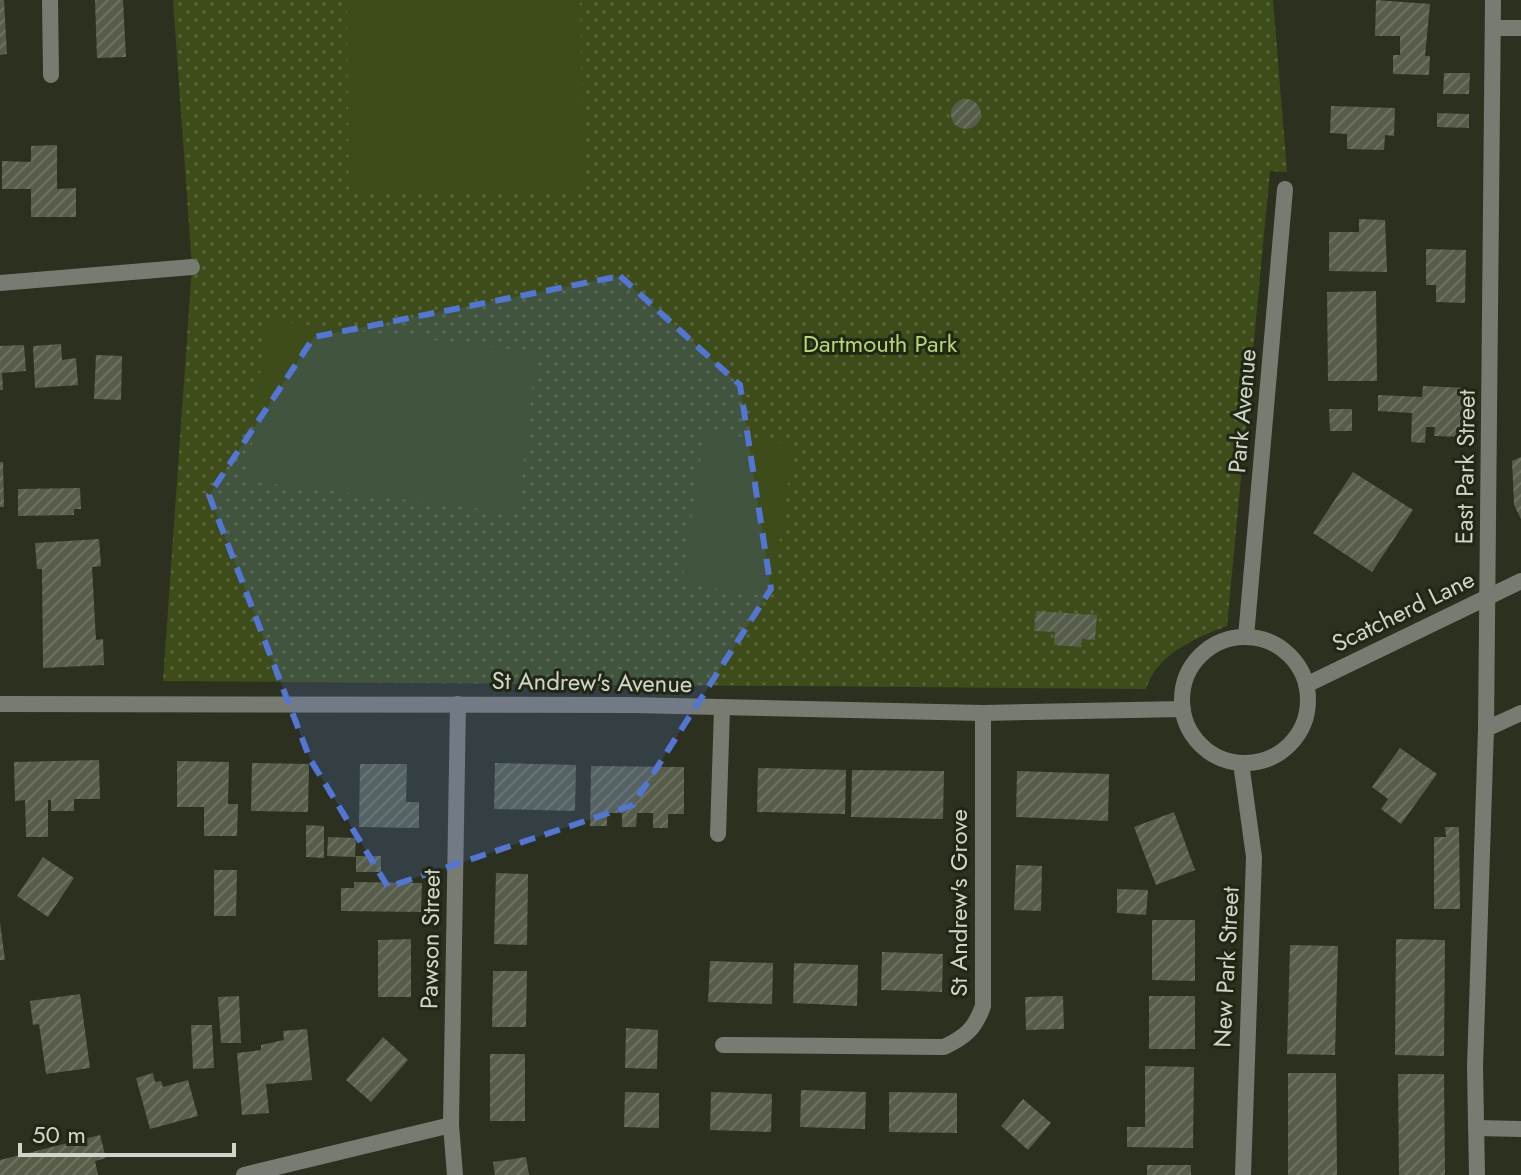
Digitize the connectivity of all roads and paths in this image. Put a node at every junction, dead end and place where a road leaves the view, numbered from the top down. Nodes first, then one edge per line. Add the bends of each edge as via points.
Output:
1 (50, 0) edge
2 (1493, 0) edge
3 (1493, 28) junction
4 (1521, 28) edge
5 (51, 75) dead end
6 (1285, 189) dead end
7 (192, 267) dead end
8 (0, 283) edge
9 (1521, 581) edge
10 (1487, 596) junction
11 (1246, 637) junction
12 (1306, 685) junction
13 (0, 704) edge
14 (458, 704) junction
15 (722, 708) junction
16 (1183, 709) junction
17 (983, 713) junction
18 (1521, 713) edge
19 (1486, 729) junction
20 (1241, 763) junction
21 (718, 834) dead end
22 (723, 1045) dead end
23 (451, 1125) junction
24 (1476, 1128) junction
25 (1521, 1129) edge
26 (244, 1175) edge
27 (455, 1175) edge
28 (1243, 1175) edge
29 (1477, 1175) edge

1 - 5 street
2 - 3 street, East Park Street
3 - 4 street
3 - 10 street, East Park Street
6 - 11 street, Park Avenue
7 - 8 street
9 - 10 street, Scatcherd Lane
10 - 12 street, Scatcherd Lane
10 - 19 street, East Park Street
11 - 12 street via 1284,651
11 - 16 street via 1222,641 1201,654 1184,683
12 - 20 street via 1301,728 1281,752
13 - 14 street, St Andrew's Avenue
14 - 15 street, St Andrew's Avenue
14 - 23 street, Pawson Street
15 - 17 street, St Andrew's Avenue
15 - 21 street
16 - 17 street, St Andrew's Avenue
16 - 20 street via 1201,745 1220,758
17 - 22 street, St Andrew's Grove via 983,1006 977,1023 965,1037 944,1047
18 - 19 street
19 - 24 street, East Park Street
20 - 28 street, New Park Street via 1254,857
23 - 26 street
23 - 27 street, Pawson Street
24 - 25 street
24 - 29 street, East Park Street

